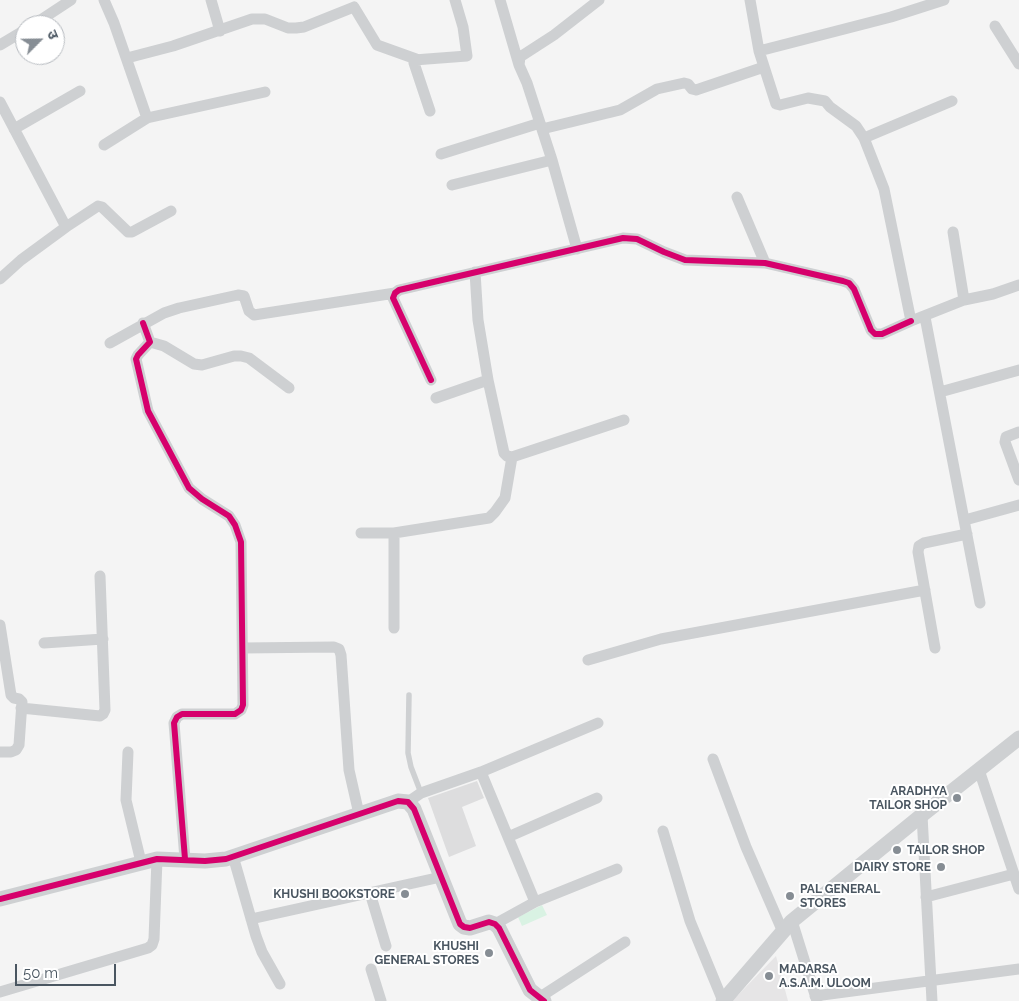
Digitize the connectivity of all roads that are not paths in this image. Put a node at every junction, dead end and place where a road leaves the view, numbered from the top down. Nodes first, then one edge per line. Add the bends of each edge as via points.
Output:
1 (71, 0) edge
2 (104, 0) edge
3 (212, 0) edge
4 (456, 0) edge
5 (500, 0) edge
6 (599, 0) edge
7 (750, 0) edge
8 (944, 0) edge
9 (352, 4) edge
10 (48, 15) edge
11 (995, 26) dead end
12 (220, 30) junction
13 (15, 36) edge
14 (0, 45) edge
15 (759, 51) junction
16 (127, 58) junction
17 (416, 59) junction
18 (1019, 64) edge
19 (519, 65) junction
20 (764, 67) junction
21 (80, 91) dead end
22 (265, 92) dead end
23 (952, 101) dead end
24 (0, 102) edge
25 (430, 111) dead end
26 (147, 118) junction
27 (541, 126) junction
28 (14, 129) junction
29 (864, 138) junction
30 (104, 146) dead end
31 (441, 154) dead end
32 (552, 160) junction
33 (452, 185) dead end
34 (737, 197) dead end
35 (171, 211) dead end
36 (66, 227) junction
37 (953, 232) dead end
38 (577, 249) junction
39 (765, 263) junction
40 (475, 272) junction
41 (0, 279) edge
42 (1019, 285) edge
43 (395, 293) junction
44 (964, 300) junction
45 (925, 316) junction
46 (911, 321) junction
47 (144, 324) junction
48 (150, 342) junction
49 (110, 343) dead end
50 (1019, 370) edge
51 (431, 380) dead end
52 (488, 380) junction
53 (289, 388) dead end
54 (940, 392) junction
55 (436, 398) dead end
56 (624, 420) dead end
57 (1019, 432) edge
58 (512, 457) junction
59 (1019, 480) edge
60 (1019, 505) edge
61 (965, 520) junction
62 (361, 533) dead end
63 (394, 533) junction
64 (968, 534) junction
65 (100, 576) dead end
66 (925, 590) junction
67 (980, 603) dead end
68 (0, 625) edge
69 (394, 628) dead end
70 (103, 639) junction
71 (44, 643) dead end
72 (243, 648) junction
73 (935, 648) dead end
74 (588, 660) dead end
75 (409, 695) dead end
76 (21, 708) junction
77 (598, 723) dead end
78 (1019, 738) edge
79 (0, 752) edge
80 (128, 752) dead end
81 (713, 759) dead end
82 (979, 770) junction
83 (481, 772) junction
84 (421, 793) junction
85 (597, 798) dead end
86 (408, 802) junction
87 (360, 814) junction
88 (922, 815) junction
89 (663, 831) dead end
90 (508, 837) junction
91 (233, 856) junction
92 (157, 859) junction
93 (185, 859) junction
94 (141, 862) junction
95 (617, 869) dead end
96 (1014, 874) junction
97 (441, 877) junction
98 (1019, 889) edge
99 (370, 893) junction
100 (926, 897) junction
101 (0, 899) edge
102 (535, 902) junction
103 (251, 919) junction
104 (495, 924) junction
105 (787, 926) junction
106 (625, 942) dead end
107 (386, 946) dead end
108 (371, 969) dead end
109 (1019, 969) edge
110 (931, 980) junction
111 (280, 984) dead end
112 (0, 992) edge
113 (816, 998) edge
114 (542, 999) edge
115 (381, 1001) edge
116 (723, 1001) edge
117 (932, 1001) edge

1 - 10 street
2 - 16 street
3 - 12 street
4 - 17 street via 467,56
5 - 19 street
6 - 19 street via 520,57
7 - 15 street
8 - 15 street
9 - 12 street via 304,27 288,28 259,18
9 - 17 street via 377,45
11 - 18 street
12 - 16 street
13 - 14 street
15 - 20 street
16 - 26 street
17 - 25 street via 414,63
19 - 27 street
20 - 27 street via 696,90 684,83 657,89 620,110
20 - 29 street via 776,104 808,98 825,101 856,126
21 - 28 street
22 - 26 street
23 - 29 street
24 - 28 street
26 - 30 street
27 - 31 street
27 - 32 street
28 - 36 street
29 - 46 street via 884,189
32 - 33 street
32 - 38 street
34 - 39 street
35 - 36 street via 128,232 98,206
36 - 41 street
37 - 44 street
38 - 39 street via 623,238 636,239 685,260
38 - 40 street
39 - 46 street via 849,283 871,330 876,334
40 - 43 street
40 - 52 street via 478,320
42 - 44 street
43 - 47 street via 254,315 249,311 244,296 238,295 179,308
43 - 51 street via 393,298
44 - 45 street
45 - 46 street
45 - 54 street
47 - 48 street
47 - 49 street
48 - 53 street via 164,346 194,364 202,365 234,356 249,358
48 - 72 street via 136,359 148,412 189,488 229,516 238,532
50 - 54 street
52 - 55 street
52 - 58 street via 504,453
54 - 61 street
56 - 58 street
57 - 59 street via 1006,437
58 - 63 street via 505,498 489,518
60 - 61 street
61 - 64 street
62 - 63 street
63 - 69 street
64 - 66 street via 919,546
64 - 67 street
65 - 70 street
66 - 73 street
66 - 74 street via 661,639
68 - 76 street via 11,695 21,700
70 - 71 street
70 - 76 street via 106,710 103,714
72 - 87 street via 339,649 349,770
72 - 93 street via 241,710 236,714 182,714 174,723
75 - 84 lane via 408,753
76 - 79 street via 19,745 11,752
77 - 83 street
78 - 82 street
80 - 94 street via 126,800
81 - 105 street via 746,846
82 - 88 street
82 - 96 street
83 - 84 street
83 - 90 street
84 - 86 street
85 - 90 street
86 - 87 street via 398,801
86 - 97 street via 414,809
87 - 91 street
88 - 100 street
88 - 105 street
89 - 116 street via 690,921
90 - 102 street
91 - 93 street via 205,861
91 - 103 street
92 - 93 street
92 - 94 street
92 - 112 street via 152,945
94 - 101 street
95 - 102 street
96 - 98 street
96 - 100 street
97 - 99 street
97 - 104 street via 460,924 470,928 489,922
99 - 103 street
99 - 107 street
100 - 110 street
102 - 104 street
103 - 111 street via 262,952
104 - 114 street via 530,990
105 - 113 street
105 - 116 street
106 - 114 street
108 - 115 street
109 - 110 street
110 - 113 street
110 - 117 street

